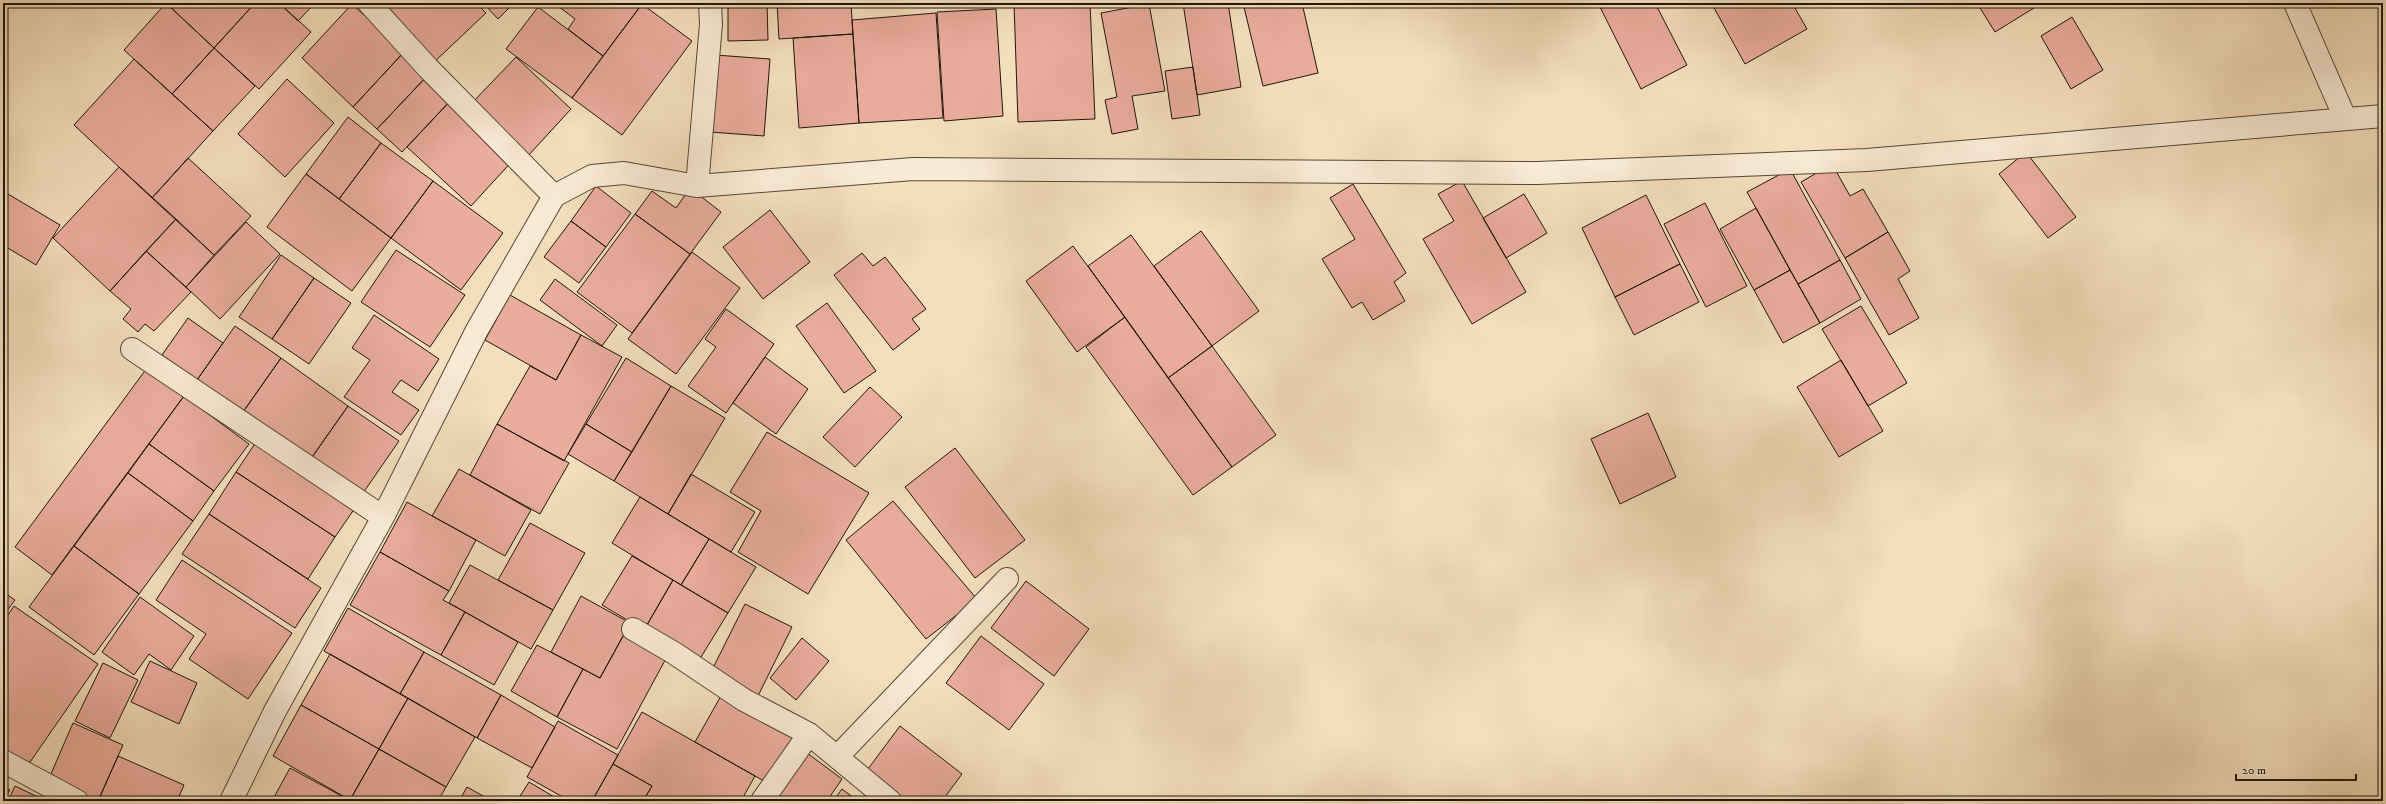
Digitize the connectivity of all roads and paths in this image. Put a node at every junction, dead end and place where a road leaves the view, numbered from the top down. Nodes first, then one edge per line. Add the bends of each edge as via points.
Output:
1 (368, 3) edge
2 (710, 3) edge
3 (2295, 3) edge
4 (2383, 116) edge
5 (2345, 118) junction
6 (696, 186) junction
7 (554, 196) junction
8 (132, 349) dead end
9 (383, 517) junction
10 (1007, 579) dead end
11 (633, 629) dead end
12 (809, 734) junction
13 (837, 757) junction
14 (3, 760) edge
15 (77, 801) edge
16 (230, 801) edge
17 (762, 801) edge
18 (890, 801) edge

1 - 7 street
2 - 6 street via 711,24
3 - 5 street
4 - 5 street
5 - 6 street via 1866,160 1537,173 913,169
6 - 7 street via 624,173 592,176
7 - 9 street via 477,330
8 - 9 street
9 - 16 street via 274,711
10 - 13 street
11 - 12 street via 744,700
12 - 13 street
12 - 17 street
13 - 18 street
14 - 15 street

